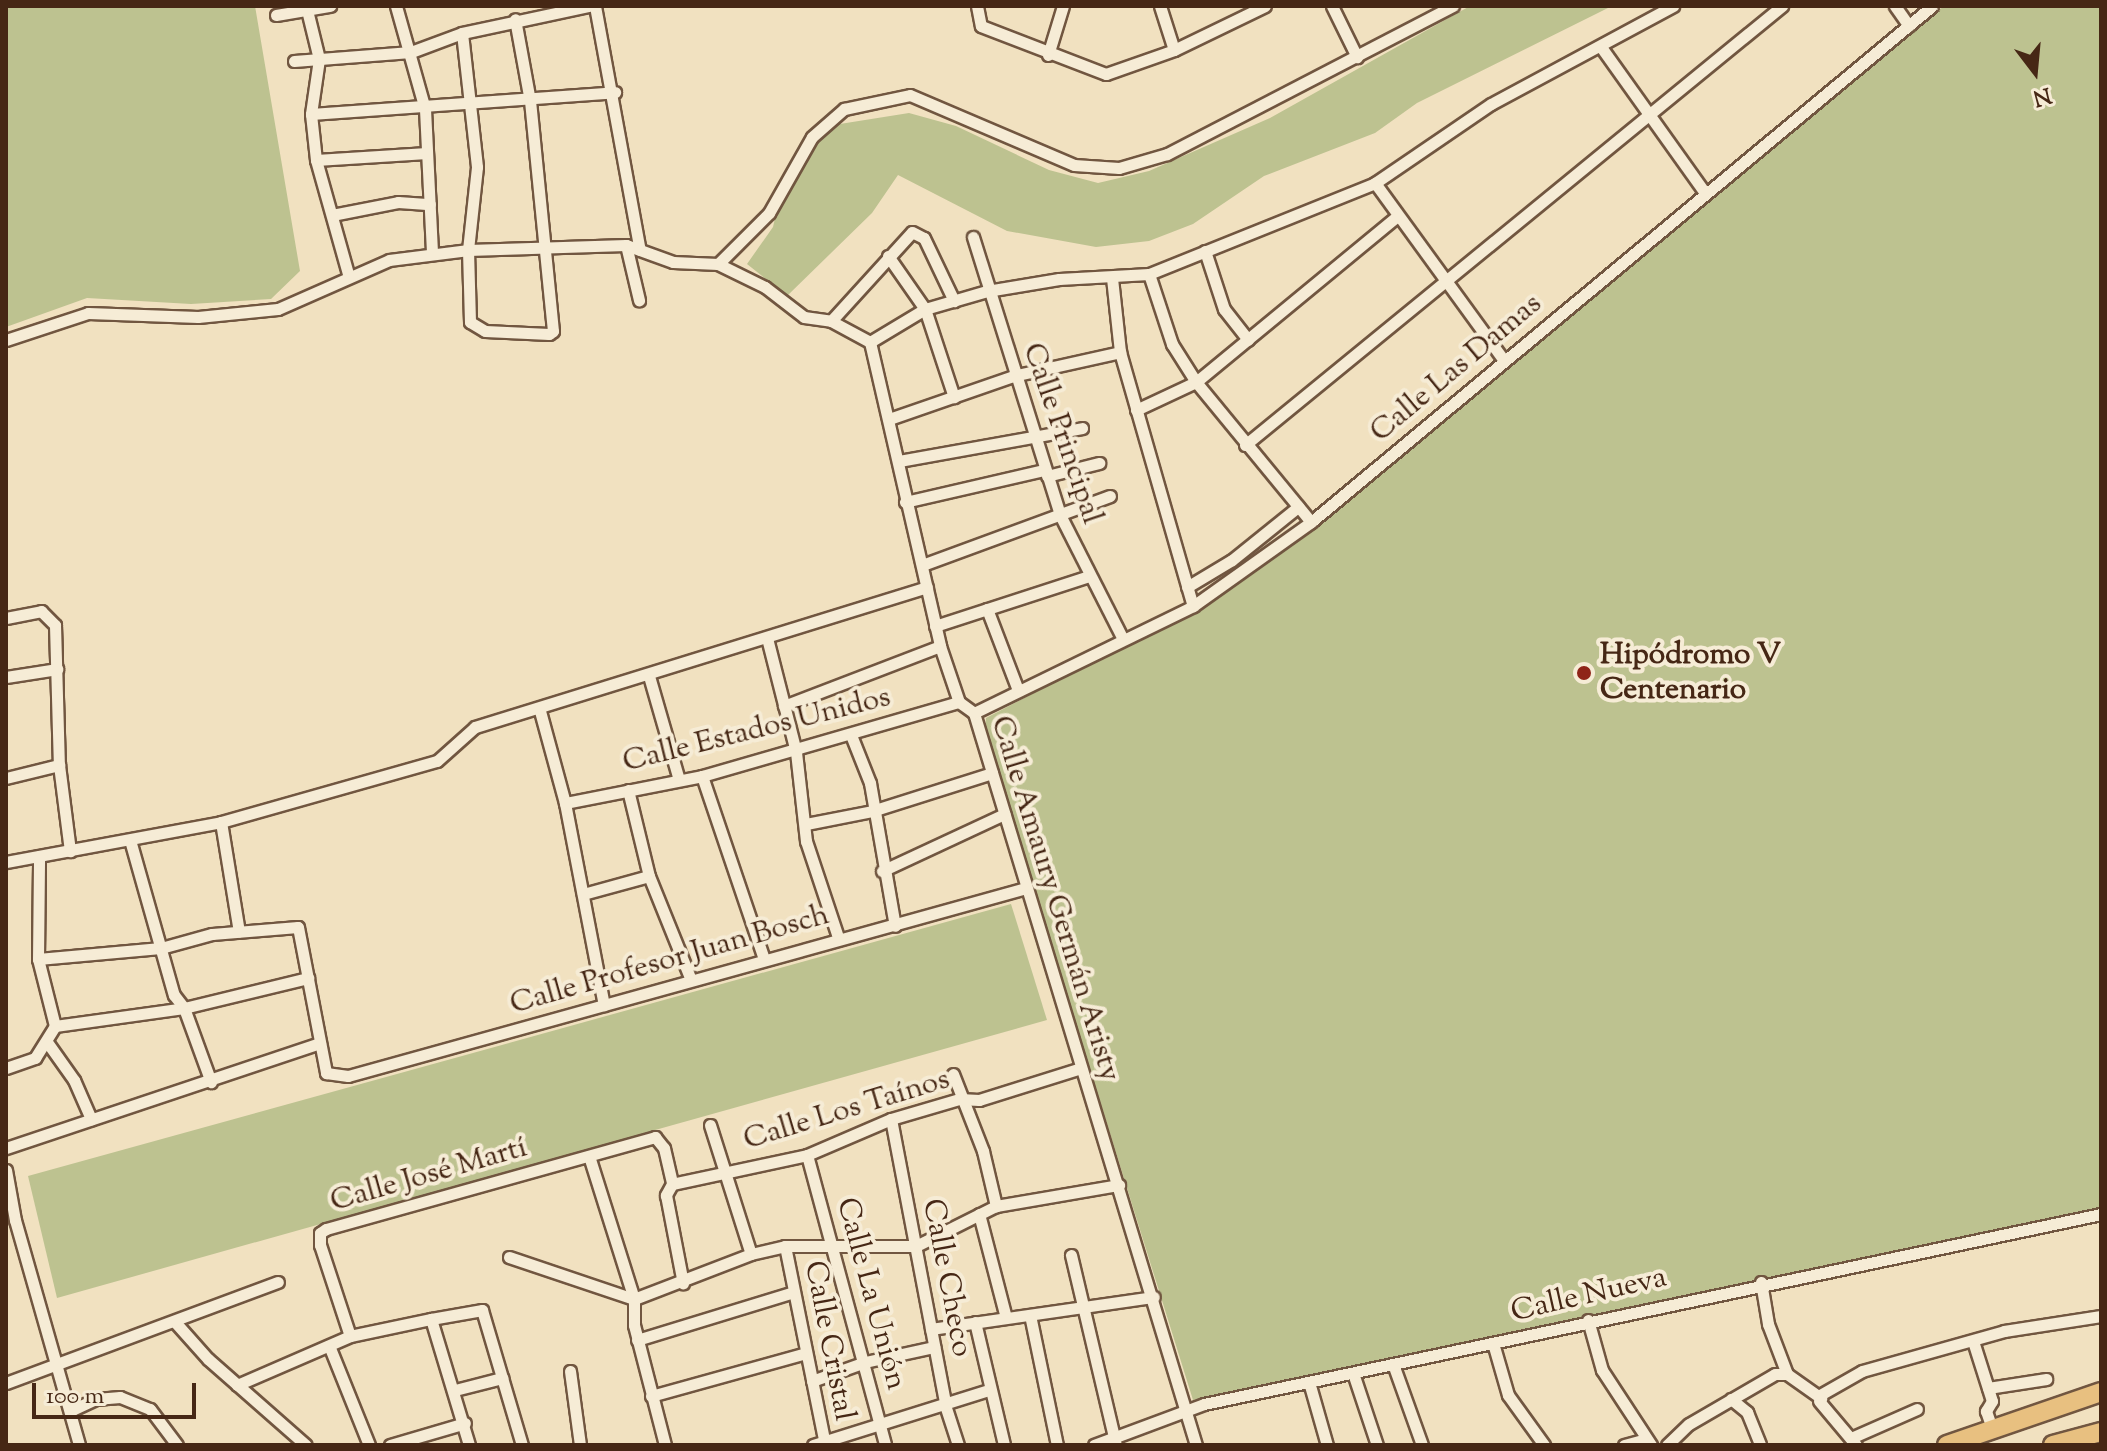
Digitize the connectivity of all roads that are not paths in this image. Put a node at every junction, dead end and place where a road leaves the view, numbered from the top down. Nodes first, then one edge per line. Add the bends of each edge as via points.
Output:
1 (330, 6) edge
2 (589, 6) edge
3 (595, 6) edge
4 (1063, 6) edge
5 (1160, 6) edge
6 (1265, 6) edge
7 (1332, 6) edge
8 (1453, 6) edge
9 (1673, 6) edge
10 (1782, 6) edge
11 (1895, 6) edge
12 (1932, 6) edge
13 (398, 7) edge
14 (307, 8) edge
15 (976, 8) edge
16 (276, 15) dead end
17 (515, 19) junction
18 (1909, 26) junction
19 (462, 33) junction
20 (1601, 47) junction
21 (1174, 50) junction
22 (411, 52) junction
23 (1048, 55) junction
24 (1357, 57) junction
25 (319, 59) junction
26 (294, 61) dead end
27 (615, 92) junction
28 (530, 101) junction
29 (474, 104) junction
30 (425, 109) junction
31 (311, 114) junction
32 (1651, 116) junction
33 (427, 153) junction
34 (316, 160) junction
35 (1375, 183) junction
36 (1705, 193) junction
37 (430, 204) junction
38 (332, 215) junction
39 (1396, 217) junction
40 (973, 237) dead end
41 (626, 245) junction
42 (468, 250) junction
43 (640, 250) junction
44 (544, 251) junction
45 (1205, 251) junction
46 (432, 254) junction
47 (888, 256) junction
48 (718, 264) junction
49 (348, 274) junction
50 (1149, 274) junction
51 (1112, 278) junction
52 (1447, 285) junction
53 (987, 291) junction
54 (639, 300) dead end
55 (954, 301) junction
56 (925, 309) junction
57 (831, 321) junction
58 (6, 340) edge
59 (1248, 340) junction
60 (870, 342) junction
61 (1120, 352) junction
62 (1503, 359) junction
63 (1013, 376) junction
64 (1196, 382) junction
65 (954, 397) junction
66 (1136, 410) junction
67 (892, 418) junction
68 (1082, 428) dead end
69 (1036, 439) junction
70 (1245, 445) junction
71 (899, 461) junction
72 (1099, 463) dead end
73 (1046, 473) junction
74 (1110, 496) dead end
75 (905, 502) junction
76 (1298, 507) junction
77 (1060, 515) junction
78 (1311, 522) junction
79 (925, 564) junction
80 (1089, 576) junction
81 (927, 587) junction
82 (1187, 587) junction
83 (1193, 606) junction
84 (987, 609) junction
85 (6, 618) edge
86 (935, 626) junction
87 (767, 638) junction
88 (1123, 639) junction
89 (940, 646) junction
90 (57, 669) junction
91 (649, 676) junction
92 (6, 677) edge
93 (1018, 690) junction
94 (959, 702) junction
95 (784, 706) junction
96 (540, 711) junction
97 (974, 713) junction
98 (851, 735) junction
99 (796, 752) junction
100 (59, 765) junction
101 (992, 773) junction
102 (702, 776) junction
103 (6, 778) edge
104 (679, 780) junction
105 (628, 790) junction
106 (565, 803) junction
107 (872, 811) junction
108 (1004, 814) junction
109 (221, 822) junction
110 (806, 824) junction
111 (130, 840) junction
112 (70, 851) junction
113 (39, 856) junction
114 (6, 862) edge
115 (882, 871) junction
116 (649, 876) junction
117 (1026, 888) junction
118 (583, 894) junction
119 (895, 926) junction
120 (239, 932) junction
121 (838, 937) junction
122 (161, 948) junction
123 (38, 959) junction
124 (764, 959) junction
125 (308, 978) junction
126 (691, 980) junction
127 (604, 1005) junction
128 (184, 1008) junction
129 (55, 1026) junction
130 (47, 1042) junction
131 (320, 1043) junction
132 (6, 1068) edge
133 (1081, 1068) junction
134 (953, 1074) dead end
135 (211, 1082) junction
136 (959, 1099) junction
137 (91, 1119) junction
138 (891, 1119) junction
139 (710, 1125) dead end
140 (6, 1148) edge
141 (807, 1155) junction
142 (589, 1156) junction
143 (6, 1170) edge
144 (722, 1172) junction
145 (672, 1184) junction
146 (1119, 1185) junction
147 (996, 1206) junction
148 (979, 1214) junction
149 (2101, 1214) edge
150 (832, 1245) junction
151 (785, 1246) junction
152 (916, 1246) junction
153 (751, 1254) junction
154 (1071, 1255) dead end
155 (509, 1257) dead end
156 (278, 1282) dead end
157 (1761, 1282) junction
158 (683, 1283) junction
159 (794, 1292) junction
160 (1154, 1297) junction
161 (634, 1299) junction
162 (1085, 1308) junction
163 (1030, 1315) junction
164 (2101, 1316) edge
165 (1006, 1318) junction
166 (1588, 1320) junction
167 (433, 1321) junction
168 (175, 1322) junction
169 (975, 1322) junction
170 (931, 1329) junction
171 (350, 1336) junction
172 (637, 1340) junction
173 (1973, 1341) junction
174 (1493, 1343) junction
175 (934, 1347) junction
176 (330, 1348) junction
177 (806, 1353) junction
178 (865, 1362) junction
179 (58, 1363) junction
180 (1393, 1364) junction
181 (570, 1371) dead end
182 (1353, 1373) junction
183 (1787, 1374) junction
184 (502, 1378) junction
185 (2046, 1379) dead end
186 (812, 1381) junction
187 (1309, 1382) junction
188 (6, 1383) edge
189 (237, 1385) junction
190 (1988, 1388) junction
191 (455, 1390) junction
192 (989, 1390) junction
193 (2101, 1392) edge
194 (651, 1396) junction
195 (1818, 1398) junction
196 (1731, 1399) junction
197 (945, 1401) junction
198 (1917, 1409) dead end
199 (72, 1410) junction
200 (1188, 1413) junction
201 (465, 1423) junction
202 (879, 1423) junction
203 (1992, 1428) junction
204 (2101, 1432) edge
205 (1115, 1441) edge
206 (1854, 1441) edge
207 (1648, 1442) edge
208 (821, 1444) edge
209 (79, 1445) edge
210 (177, 1445) edge
211 (306, 1445) edge
212 (369, 1445) edge
213 (390, 1445) edge
214 (469, 1445) edge
215 (522, 1445) edge
216 (580, 1445) edge
217 (665, 1445) edge
218 (885, 1445) edge
219 (958, 1445) edge
220 (1004, 1445) edge
221 (1057, 1445) edge
222 (1094, 1445) edge
223 (1196, 1445) edge
224 (1327, 1445) edge
225 (1377, 1445) edge
226 (1422, 1445) edge
227 (1544, 1445) edge
228 (1624, 1445) edge
229 (1667, 1445) edge
230 (1760, 1445) edge
231 (1947, 1445) edge
232 (2053, 1445) edge

1 - 14 street
2 - 17 street
3 - 27 street
4 - 23 street
5 - 21 street
6 - 21 street
7 - 24 street
8 - 24 street
9 - 20 street
10 - 32 street
11 - 18 street
12 - 18 street, Calle Las Damas
13 - 22 street
14 - 16 street
14 - 25 street
15 - 23 street via 981,26
17 - 19 street
17 - 28 street
18 - 36 street, Calle Las Damas
19 - 22 street
19 - 29 street
20 - 32 street
20 - 35 street via 1491,104
21 - 23 street via 1106,74
22 - 25 street
22 - 30 street
24 - 48 street via 1167,154 1106,169 1074,165 910,95 844,109 812,137 769,213
25 - 26 street
25 - 31 street
27 - 28 street
27 - 43 street
28 - 29 street
28 - 44 street
29 - 30 street
29 - 42 street via 477,167
30 - 31 street
30 - 33 street
31 - 34 street
32 - 36 street
32 - 52 street
33 - 34 street
33 - 37 street
34 - 38 street
35 - 39 street
35 - 45 street
36 - 62 street, Calle Las Damas
37 - 38 street via 398,202
37 - 46 street
38 - 49 street
39 - 52 street via 1412,229
39 - 59 street
40 - 53 street, Calle Principal
41 - 43 street
41 - 44 street
41 - 54 street
42 - 44 street
42 - 44 street via 473,328 553,331
42 - 46 street
43 - 48 street via 673,262
45 - 50 street
45 - 59 street via 1224,309
46 - 49 street via 389,260
47 - 55 street via 912,232 920,232
47 - 56 street
47 - 57 street
48 - 57 street via 765,287 804,317
49 - 58 street via 278,309 198,317 88,313
50 - 51 street
50 - 64 street via 1172,344
51 - 53 street via 1059,279
51 - 61 street
52 - 62 street
52 - 70 street
53 - 55 street
53 - 63 street, Calle Principal
55 - 56 street
56 - 60 street
56 - 65 street
57 - 60 street
59 - 64 street
60 - 67 street, Calle Amaury Germán Aristy
61 - 63 street
61 - 66 street
62 - 78 street, Calle Las Damas
63 - 65 street
63 - 69 street, Calle Principal
64 - 66 street
64 - 70 street
65 - 67 street
66 - 82 street
67 - 71 street, Calle Amaury Germán Aristy
68 - 69 street
69 - 71 street
69 - 73 street, Calle Principal
70 - 76 street
71 - 75 street, Calle Amaury Germán Aristy
72 - 73 street
73 - 75 street
73 - 77 street, Calle Principal
74 - 77 street
75 - 79 street, Calle Amaury Germán Aristy
76 - 78 street
76 - 82 street via 1232,560
77 - 79 street
77 - 80 street, Calle Principal
78 - 83 street, Calle Las Damas
79 - 81 street, Calle Amaury Germán Aristy
80 - 84 street
80 - 88 street, Calle Principal
81 - 86 street, Calle Amaury Germán Aristy
81 - 87 street
82 - 83 street
83 - 88 street, Calle Las Damas
84 - 86 street
84 - 93 street
85 - 90 street via 41,611 55,625
86 - 89 street, Calle Amaury Germán Aristy
87 - 91 street
87 - 95 street
88 - 93 street, Calle Las Damas
89 - 94 street, Calle Amaury Germán Aristy
89 - 95 street
90 - 92 street
90 - 100 street
91 - 96 street
91 - 104 street
93 - 97 street, Calle Las Damas
94 - 97 street, Calle Amaury Germán Aristy
94 - 98 street, Calle Estados Unidos
95 - 99 street
96 - 106 street
96 - 109 street via 475,727 437,761
97 - 101 street, Calle Amaury Germán Aristy
98 - 99 street, Calle Estados Unidos
98 - 107 street via 870,783
99 - 102 street, Calle Estados Unidos
99 - 110 street
100 - 103 street
100 - 112 street
101 - 107 street
101 - 108 street, Calle Amaury Germán Aristy
102 - 104 street, Calle Estados Unidos
102 - 124 street
104 - 105 street, Calle Estados Unidos
105 - 106 street, Calle Estados Unidos
105 - 116 street
106 - 118 street
107 - 110 street
107 - 115 street
108 - 115 street
108 - 117 street, Calle Amaury Germán Aristy
109 - 111 street
109 - 120 street
110 - 121 street via 806,841
111 - 112 street
111 - 122 street
112 - 113 street
113 - 114 street
113 - 123 street
115 - 119 street
116 - 118 street
116 - 126 street
117 - 119 street, Calle Profesor Juan Bosch
117 - 133 street, Calle Amaury Germán Aristy
118 - 127 street
119 - 121 street, Calle Profesor Juan Bosch
120 - 122 street
120 - 125 street via 298,927
121 - 124 street, Calle Profesor Juan Bosch
122 - 123 street
122 - 128 street via 174,995
123 - 129 street
124 - 126 street, Calle Profesor Juan Bosch
125 - 128 street
125 - 131 street
126 - 127 street, Calle Profesor Juan Bosch
127 - 131 street, Calle Profesor Juan Bosch via 348,1076 326,1073
128 - 129 street
128 - 135 street
129 - 130 street
130 - 132 street via 35,1058
130 - 137 street via 74,1080
131 - 135 street
133 - 136 street, Calle Los Taínos via 979,1100
133 - 146 street, Calle Amaury Germán Aristy
134 - 136 street
135 - 137 street
136 - 138 street, Calle Los Taínos
136 - 147 street via 983,1151
137 - 140 street
138 - 141 street, Calle Los Taínos
138 - 152 street, Calle Checo
139 - 144 street
141 - 144 street, Calle Los Taínos
141 - 150 street, Calle La Unión
142 - 145 street, Calle José Martí via 655,1137 664,1148
142 - 161 street
142 - 171 street, Calle José Martí via 320,1233
143 - 179 street via 15,1220
144 - 145 street, Calle Los Taínos
144 - 153 street
145 - 158 street via 666,1195
146 - 147 street
146 - 160 street, Calle Amaury Germán Aristy
147 - 148 street
148 - 152 street
148 - 165 street
149 - 157 street, Calle Nueva
150 - 151 street
150 - 152 street
150 - 178 street, Calle La Unión
151 - 153 street
151 - 159 street, Calle Cristal
152 - 170 street, Calle Checo
153 - 158 street
154 - 162 street
155 - 161 street
156 - 168 street
157 - 166 street, Calle Nueva
157 - 183 street via 1768,1324
158 - 161 street
159 - 172 street
159 - 177 street, Calle Cristal
160 - 162 street
160 - 200 street, Calle Amaury Germán Aristy
161 - 172 street
162 - 163 street
162 - 205 street
163 - 165 street
163 - 221 street
164 - 173 street via 2037,1323
165 - 169 street
166 - 174 street, Calle Nueva
166 - 207 street via 1602,1370
167 - 171 street
167 - 184 street via 482,1310
167 - 191 street
168 - 179 street
168 - 189 street
169 - 170 street
169 - 192 street
170 - 175 street, Calle Checo
171 - 176 street
172 - 194 street
173 - 190 street
173 - 195 street via 1862,1371
174 - 180 street, Calle Nueva
174 - 227 street via 1508,1395
175 - 178 street
175 - 197 street, Calle Checo
176 - 189 street
176 - 212 street
177 - 186 street, Calle Cristal
177 - 194 street
178 - 186 street
178 - 202 street, Calle La Unión
179 - 188 street
179 - 199 street
180 - 182 street, Calle Nueva
180 - 226 street
181 - 216 street
182 - 187 street, Calle Nueva
182 - 225 street
183 - 195 street
183 - 196 street via 1775,1374
184 - 191 street
184 - 215 street
185 - 190 street
186 - 208 street, Calle Cristal
187 - 200 street, Calle Nueva via 1204,1404
187 - 224 street
189 - 211 street
190 - 203 street via 1992,1402 1986,1411
191 - 201 street
192 - 197 street
192 - 220 street
193 - 203 main road
194 - 217 street
195 - 206 street
196 - 229 street
196 - 230 street via 1747,1412
197 - 202 street
197 - 219 street, Calle Checo
198 - 206 street
199 - 209 street
199 - 210 street via 96,1399 120,1397 150,1409
200 - 205 street, Calle Nueva
200 - 223 street, Calle Amaury Germán Aristy
201 - 213 street
201 - 214 street
202 - 208 street
202 - 218 street, Calle La Unión
203 - 231 main road
204 - 232 main road
205 - 222 street, Calle Nueva
207 - 228 street

